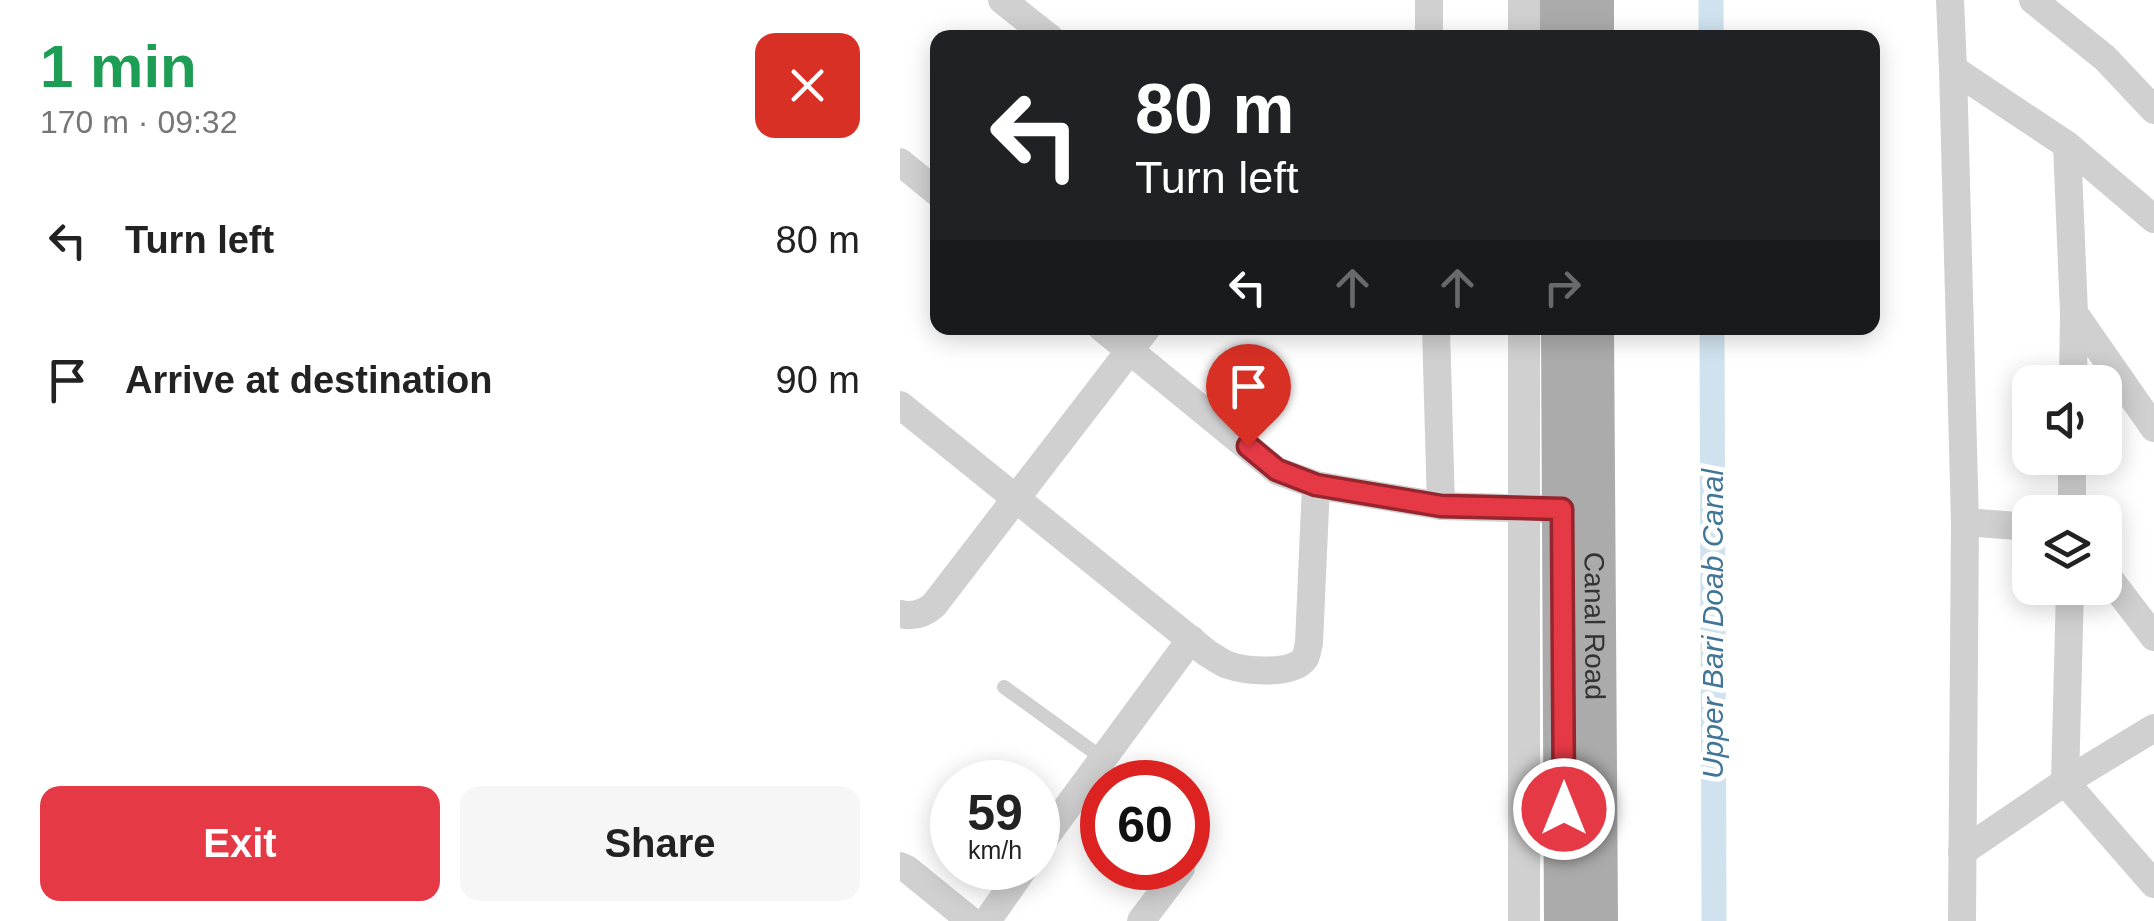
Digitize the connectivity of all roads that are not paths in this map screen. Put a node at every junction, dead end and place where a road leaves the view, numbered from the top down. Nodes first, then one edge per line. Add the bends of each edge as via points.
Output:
1 (1002, 0) edge
2 (1428, 0) edge
3 (1524, 0) edge
4 (1561, 0) edge
5 (1593, 0) edge
6 (1950, 0) edge
7 (2033, 0) edge
8 (1040, 30) edge
9 (1429, 30) edge
10 (1524, 30) edge
11 (1561, 30) edge
12 (1593, 30) edge
13 (1954, 69) junction
14 (2154, 110) edge
15 (2067, 145) junction
16 (900, 162) edge
17 (930, 186) edge
18 (2154, 219) edge
19 (2074, 313) junction
20 (1436, 335) edge
21 (1525, 335) edge
22 (1561, 335) edge
23 (1594, 335) edge
24 (1138, 339) edge
25 (2073, 365) edge
26 (900, 405) edge
27 (2154, 428) edge
28 (1316, 485) junction
29 (1014, 497) junction
30 (1441, 506) junction
31 (1543, 509) junction
32 (1964, 522) junction
33 (2012, 526) edge
34 (2122, 596) edge
35 (2070, 605) edge
36 (900, 614) edge
37 (2154, 637) edge
38 (1191, 640) junction
39 (1004, 687) dead end
40 (2154, 728) edge
41 (1102, 758) junction
42 (2066, 782) junction
43 (1060, 816) edge
44 (1962, 852) junction
45 (900, 866) edge
46 (2154, 884) edge
47 (1009, 890) edge
48 (1164, 890) edge
49 (971, 921) edge
50 (987, 921) edge
51 (1140, 921) edge
52 (1524, 921) edge
53 (1565, 921) edge
54 (1596, 921) edge
55 (1962, 921) edge

1 - 8 street
2 - 9 street
3 - 10 street
4 - 11 main road
5 - 12 main road
6 - 13 street
7 - 14 street via 2105,58
13 - 15 street
13 - 32 street
15 - 18 street
15 - 19 street
16 - 17 street
19 - 25 street
19 - 27 street
20 - 30 street
21 - 31 street
22 - 31 main road, Canal Road
23 - 54 main road, Canal Road
24 - 28 street via 1277,470
24 - 29 street
26 - 29 street
28 - 30 street
28 - 38 street via 1306,657 1285,669 1254,671 1224,664
29 - 36 street via 934,605 924,613
29 - 38 street
30 - 31 street
31 - 52 street
31 - 53 main road, Canal Road
32 - 33 street
32 - 44 street
34 - 37 street
35 - 42 street
38 - 41 street
39 - 41 lane
40 - 42 street
41 - 43 street
42 - 44 street
42 - 46 street
44 - 55 street
45 - 49 street
47 - 50 street
48 - 51 street

